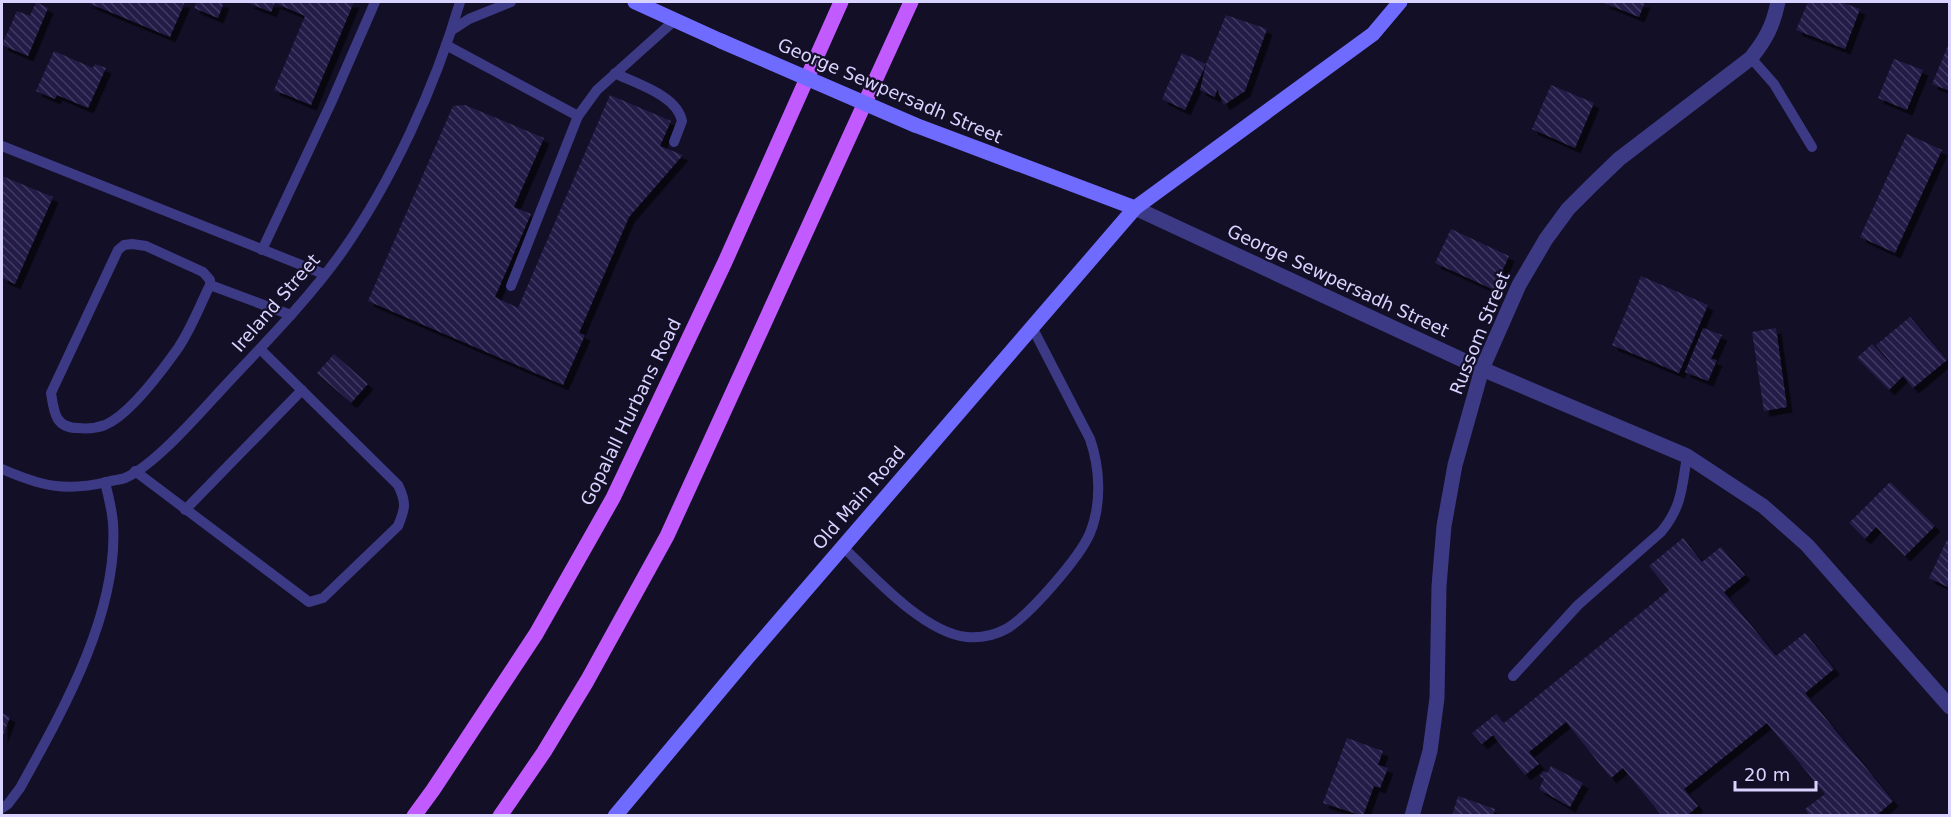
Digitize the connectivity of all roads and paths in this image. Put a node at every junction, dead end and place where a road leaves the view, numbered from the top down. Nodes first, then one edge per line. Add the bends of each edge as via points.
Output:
1 (375, 2) edge
2 (460, 2) edge
3 (511, 2) edge
4 (635, 2) edge
5 (841, 2) edge
6 (910, 2) edge
7 (1397, 2) edge
8 (1778, 2) edge
9 (675, 20) junction
10 (452, 30) junction
11 (446, 45) junction
12 (1751, 58) junction
13 (615, 73) junction
14 (578, 116) junction
15 (674, 142) dead end
16 (2, 146) edge
17 (1812, 147) dead end
18 (1135, 208) junction
19 (262, 250) junction
20 (324, 274) junction
21 (210, 285) junction
22 (511, 286) dead end
23 (291, 315) junction
24 (1032, 327) junction
25 (260, 349) junction
26 (1482, 369) junction
27 (302, 390) junction
28 (1687, 456) junction
29 (2, 469) edge
30 (135, 471) junction
31 (105, 482) junction
32 (185, 510) junction
33 (843, 547) junction
34 (1513, 675) dead end
35 (1950, 707) edge
36 (2, 808) edge
37 (414, 816) edge
38 (500, 816) edge
39 (615, 816) edge
40 (1412, 816) edge

1 - 19 lane
2 - 10 lane, Ireland Street
3 - 10 lane via 468,19
4 - 9 street, George Sewpersadh Street
5 - 37 main road, Gopalall Hurbans Road via 725,262 613,498 536,634
6 - 38 main road via 667,536 587,681
7 - 18 street via 1373,34
8 - 12 street, Russom Street via 1774,21
9 - 13 lane
9 - 18 street, George Sewpersadh Street, bridge via 915,125
10 - 11 lane, Ireland Street
11 - 14 lane
11 - 20 lane, Ireland Street via 384,186
12 - 17 lane via 1774,84
12 - 26 street, Russom Street via 1619,159 1568,209 1519,285
13 - 14 lane
13 - 15 lane via 676,106 682,121
14 - 22 lane
16 - 19 lane
18 - 24 street, Old Main Road
18 - 26 street, George Sewpersadh Street
19 - 20 lane
20 - 23 lane, Ireland Street
21 - 21 lane via 177,350 134,403 106,424 87,429 59,423 51,393 123,245 146,246 203,272
21 - 23 lane
23 - 25 lane, Ireland Street
24 - 33 street, Old Main Road
24 - 33 lane via 1096,458 1096,510 1090,533 1075,558 1007,629 967,637 925,621
25 - 27 lane
25 - 30 lane, Ireland Street via 199,415
26 - 28 street, George Sewpersadh Street
26 - 40 street, Russom Street via 1455,465 1444,526 1437,698 1430,751
27 - 32 lane
27 - 32 lane via 398,485 405,498 398,526 323,598 309,602
28 - 34 lane via 1678,504 1661,532 1578,605
28 - 35 street, George Sewpersadh Street via 1763,506 1807,545
29 - 31 lane, Ireland Street via 40,484 70,488
30 - 31 lane, Ireland Street via 125,478
30 - 32 lane
31 - 36 lane via 113,522 105,597 79,676 20,788
33 - 39 street, Old Main Road

